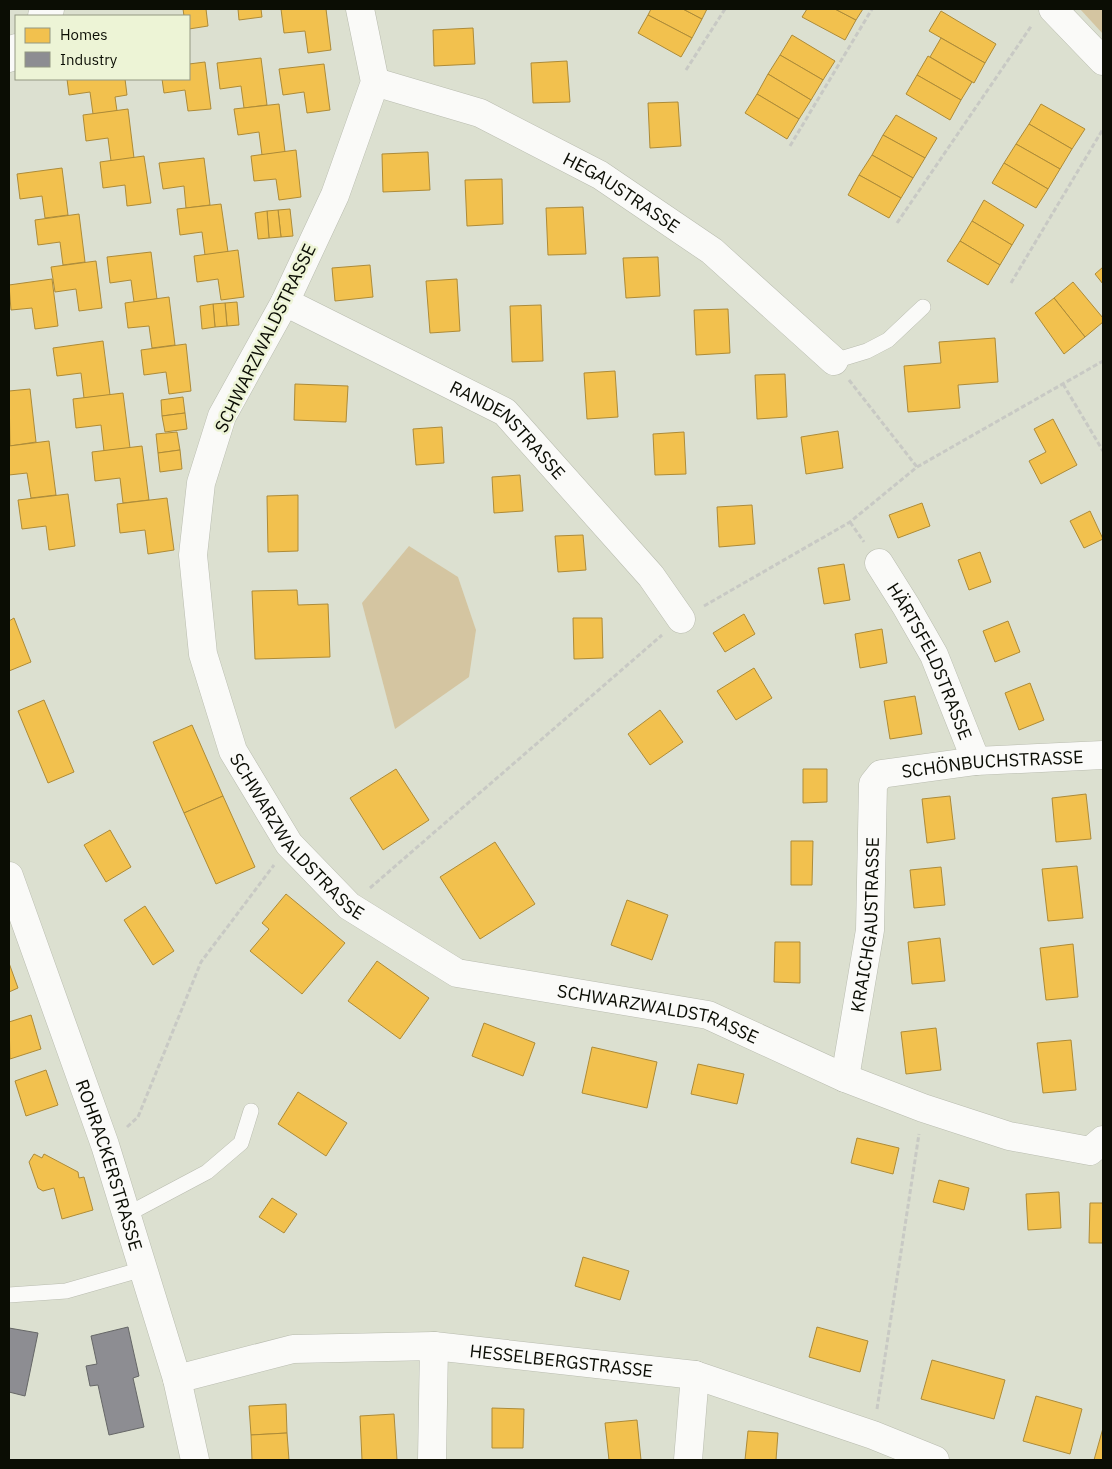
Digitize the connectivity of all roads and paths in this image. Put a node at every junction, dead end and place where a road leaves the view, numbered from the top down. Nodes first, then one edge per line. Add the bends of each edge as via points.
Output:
1 (360, 9) edge
2 (725, 9) edge
3 (872, 9) edge
4 (1045, 13) edge
5 (1103, 61) edge
6 (686, 70) dead end
7 (375, 82) junction
8 (1103, 129) edge
9 (790, 146) dead end
10 (897, 223) dead end
11 (1011, 283) dead end
12 (285, 302) junction
13 (923, 307) dead end
14 (834, 361) junction
15 (1103, 361) edge
16 (1062, 384) junction
17 (1103, 450) edge
18 (916, 466) junction
19 (879, 563) dead end
20 (681, 619) junction
21 (1103, 755) edge
22 (976, 761) junction
23 (881, 774) joint
24 (289, 844) junction
25 (9, 876) edge
26 (349, 906) junction
27 (845, 1078) junction
28 (922, 1108) junction
29 (251, 1111) dead end
30 (1103, 1140) edge
31 (105, 1145) junction
32 (126, 1214) junction
33 (143, 1269) junction
34 (9, 1295) edge
35 (434, 1346) junction
36 (696, 1375) junction
37 (177, 1378) junction
38 (873, 1435) junction
39 (195, 1460) edge
40 (432, 1460) edge
41 (688, 1460) edge
42 (935, 1460) edge

1 - 7 street
2 - 6 path
3 - 9 path
4 - 5 street
4 - 10 path
7 - 12 street, SCHWARZWALDSTRASSE via 335,195
7 - 14 street, HEGAUSTRASSE via 480,113 600,175 712,251
8 - 11 path
12 - 20 street, RANDENSTRASSE via 505,412 651,576
12 - 24 street, SCHWARZWALDSTRASSE via 222,416 201,482 194,555 203,654 233,752
13 - 14 lane via 888,340 867,351
14 - 18 path
15 - 16 path
16 - 17 path
16 - 18 path
18 - 20 path via 850,522
19 - 22 street, HÄRTSFELDSTRASSE via 934,655
20 - 26 path
21 - 22 street, SCHÖNBUCHSTRASSE
22 - 23 street, SCHÖNBUCHSTRASSE
23 - 27 street, KRAICHGAUSTRASSE via 873,784 870,930
24 - 26 street, SCHWARZWALDSTRASSE
24 - 31 path via 201,962 138,1117
25 - 31 street, ROHRACKERSTRASSE
26 - 27 street, SCHWARZWALDSTRASSE via 457,973 708,1015
27 - 28 street, SCHWARZWALDSTRASSE
28 - 30 street, SCHWARZWALDSTRASSE via 1009,1136 1055,1145 1090,1151
28 - 38 path
29 - 32 lane via 240,1143 208,1172
31 - 32 street, ROHRACKERSTRASSE
32 - 33 street, ROHRACKERSTRASSE
33 - 34 lane via 66,1291
33 - 37 street, ROHRACKERSTRASSE
35 - 36 street, HESSELBERGSTRASSE
35 - 37 street, HESSELBERGSTRASSE via 293,1349
35 - 40 street
36 - 38 street, HESSELBERGSTRASSE
36 - 41 street
37 - 39 street, ROHRACKERSTRASSE
38 - 42 street, HESSELBERGSTRASSE

